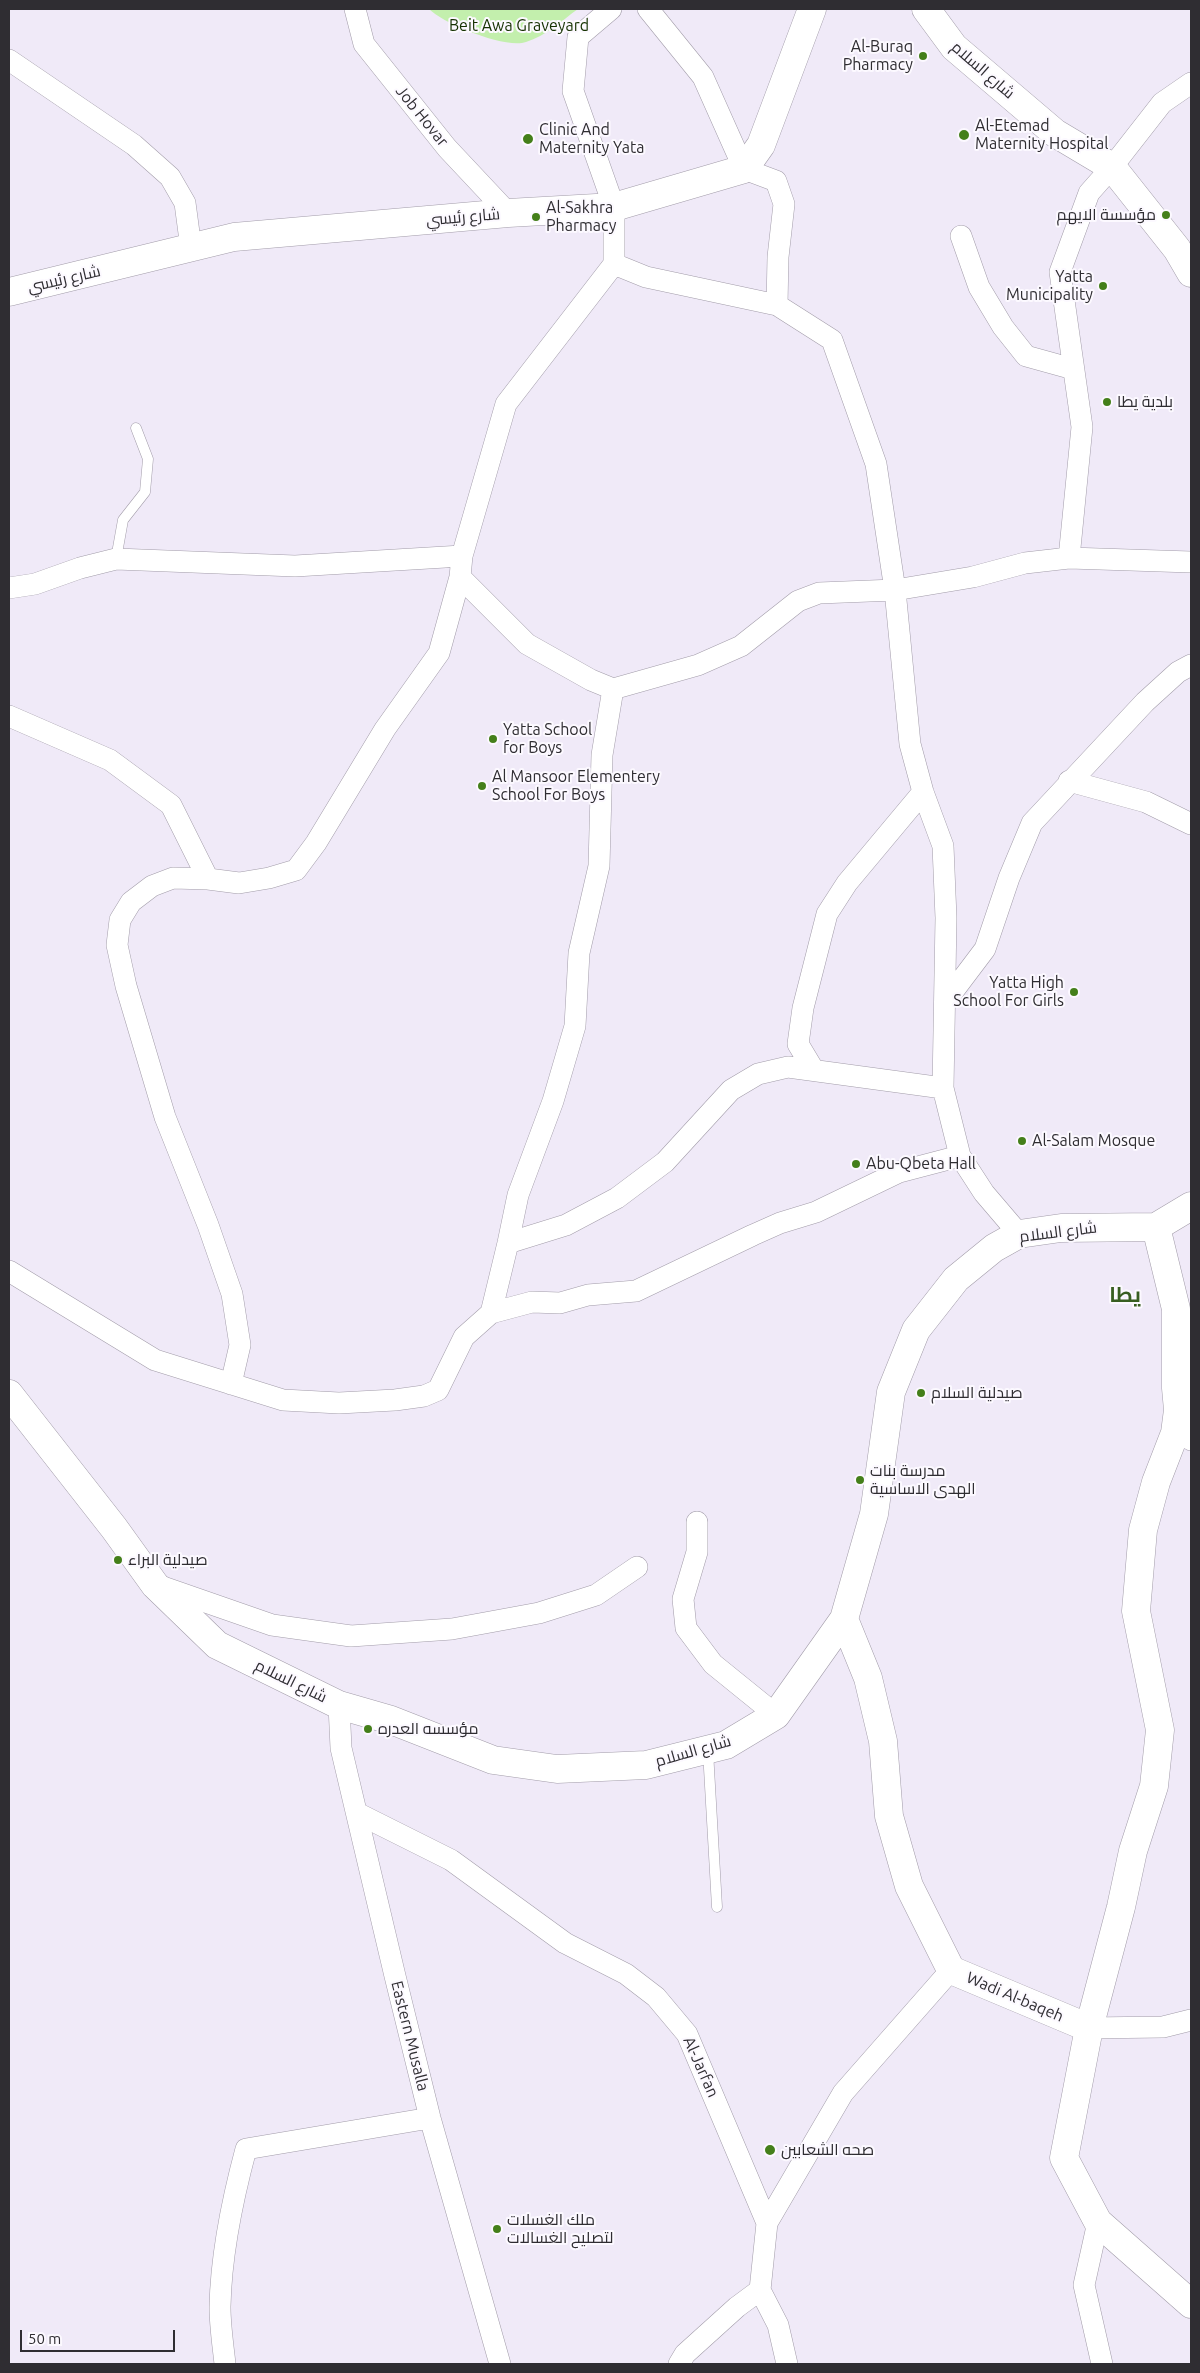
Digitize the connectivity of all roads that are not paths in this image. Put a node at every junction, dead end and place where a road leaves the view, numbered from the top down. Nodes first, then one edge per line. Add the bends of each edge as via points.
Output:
1 (355, 9) edge
2 (611, 9) edge
3 (648, 9) edge
4 (812, 9) edge
5 (926, 9) edge
6 (9, 60) edge
7 (1191, 83) edge
8 (1112, 167) junction
9 (744, 169) junction
10 (614, 208) junction
11 (508, 213) junction
12 (961, 236) dead end
13 (192, 248) junction
14 (614, 264) junction
15 (1191, 273) edge
16 (9, 292) edge
17 (777, 305) junction
18 (1073, 368) junction
19 (136, 428) dead end
20 (1070, 558) junction
21 (116, 559) junction
22 (1191, 562) edge
23 (461, 566) junction
24 (9, 588) edge
25 (895, 590) junction
26 (1191, 665) edge
27 (613, 689) junction
28 (9, 716) edge
29 (1069, 781) junction
30 (923, 792) junction
31 (1191, 824) edge
32 (208, 879) junction
33 (945, 1002) junction
34 (813, 1069) junction
35 (943, 1088) junction
36 (960, 1156) junction
37 (1191, 1206) edge
38 (1156, 1227) junction
39 (1018, 1234) junction
40 (508, 1242) junction
41 (9, 1270) edge
42 (491, 1313) junction
43 (231, 1384) junction
44 (9, 1394) edge
45 (1178, 1410) junction
46 (1191, 1440) edge
47 (697, 1522) dead end
48 (637, 1566) dead end
49 (155, 1584) junction
50 (844, 1620) junction
51 (339, 1704) junction
52 (776, 1715) junction
53 (708, 1750) junction
54 (357, 1813) junction
55 (717, 1907) dead end
56 (951, 1970) junction
57 (1191, 2020) edge
58 (1089, 2028) junction
59 (430, 2118) junction
60 (1098, 2222) junction
61 (767, 2223) junction
62 (760, 2290) junction
63 (1191, 2304) edge
64 (225, 2364) edge
65 (500, 2364) edge
66 (679, 2364) edge
67 (787, 2364) edge
68 (1102, 2364) edge

1 - 11 street, Job Hovar via 364,44 447,148
2 - 10 street via 578,37 573,91
3 - 9 street via 703,77
4 - 9 main road via 761,145
5 - 8 main road, شارع السلام via 954,47 1055,133
6 - 13 street via 134,145 170,177 185,203
7 - 8 street via 1162,102
8 - 15 main road, شارع السلام via 1177,249
8 - 18 street via 1089,193 1060,272
9 - 10 main road, شارع رئيسي
9 - 17 street via 776,181 784,204
10 - 11 main road, شارع رئيسي
10 - 14 street
11 - 13 main road, شارع رئيسي via 234,237
12 - 18 street via 979,287 1003,327 1026,356
13 - 16 main road, شارع رئيسي
14 - 17 street via 646,278
14 - 23 street via 506,404
17 - 25 street via 832,340 876,464
18 - 20 street via 1082,427
19 - 21 lane via 148,460 145,492 123,520
20 - 22 street
20 - 25 street via 1025,563 973,577
21 - 23 street via 295,566
21 - 24 street via 35,584
23 - 27 street via 527,644
23 - 32 street via 439,653 385,729 316,843 296,870 239,883
25 - 27 street via 819,593 798,601 741,646 698,665
25 - 30 street via 910,744
26 - 29 street via 1178,672 1145,702
27 - 40 street via 602,755 599,866 579,953 575,1026 553,1101 518,1195
28 - 32 street via 110,760 171,805
29 - 31 street via 1146,802
29 - 33 street via 1032,823 985,949
30 - 33 street via 943,846
30 - 34 street via 847,883 827,914 803,1008 798,1044
32 - 43 street via 172,878 152,886 131,902 123,914 117,945 165,1118 232,1294 240,1344
33 - 35 street
34 - 35 street
34 - 40 street via 772,1069 744,1081 720,1101 670,1157 634,1187 566,1225
35 - 36 street
36 - 39 street via 984,1193
36 - 42 street via 899,1172 816,1212 753,1235 636,1291 588,1295 560,1303 532,1302
37 - 38 main road
38 - 39 main road, شارع السلام via 1061,1228
38 - 45 main road via 1176,1309
39 - 50 main road, شارع السلام via 994,1248 956,1279 916,1330 891,1392 874,1514
40 - 42 street
41 - 43 street via 155,1360
42 - 43 street via 464,1337 438,1390 424,1396 339,1404 284,1400
44 - 49 main road, شارع السلام
45 - 46 street
45 - 58 main road via 1175,1433 1156,1482 1143,1530 1136,1611 1160,1730 1158,1763
47 - 52 street via 697,1552 683,1598 686,1628 713,1664
48 - 49 street via 596,1595 539,1613 452,1629 350,1636 272,1625
49 - 51 main road, شارع السلام via 216,1645
50 - 52 main road, شارع السلام
50 - 56 main road, Wadi Al-baqeh via 868,1678 882,1741 889,1816 909,1886
51 - 53 main road, شارع السلام via 391,1720 493,1760 557,1769 646,1765
51 - 54 street, Eastern Musalla via 341,1748
52 - 53 main road, شارع السلام via 726,1745
53 - 55 lane
54 - 59 street, Eastern Musalla
54 - 61 street, Al-Jarfan via 451,1860 565,1943 619,1970 656,1996 687,2034
56 - 58 main road, Wadi Al-baqeh
56 - 61 street via 843,2093
57 - 58 street via 1163,2027
58 - 60 main road via 1064,2158
59 - 64 street via 246,2149 225,2249 220,2309
59 - 65 street, Eastern Musalla
60 - 63 main road
60 - 68 street via 1084,2285
61 - 62 street, Al-Jarfan
62 - 66 street via 685,2354
62 - 67 street via 778,2325

